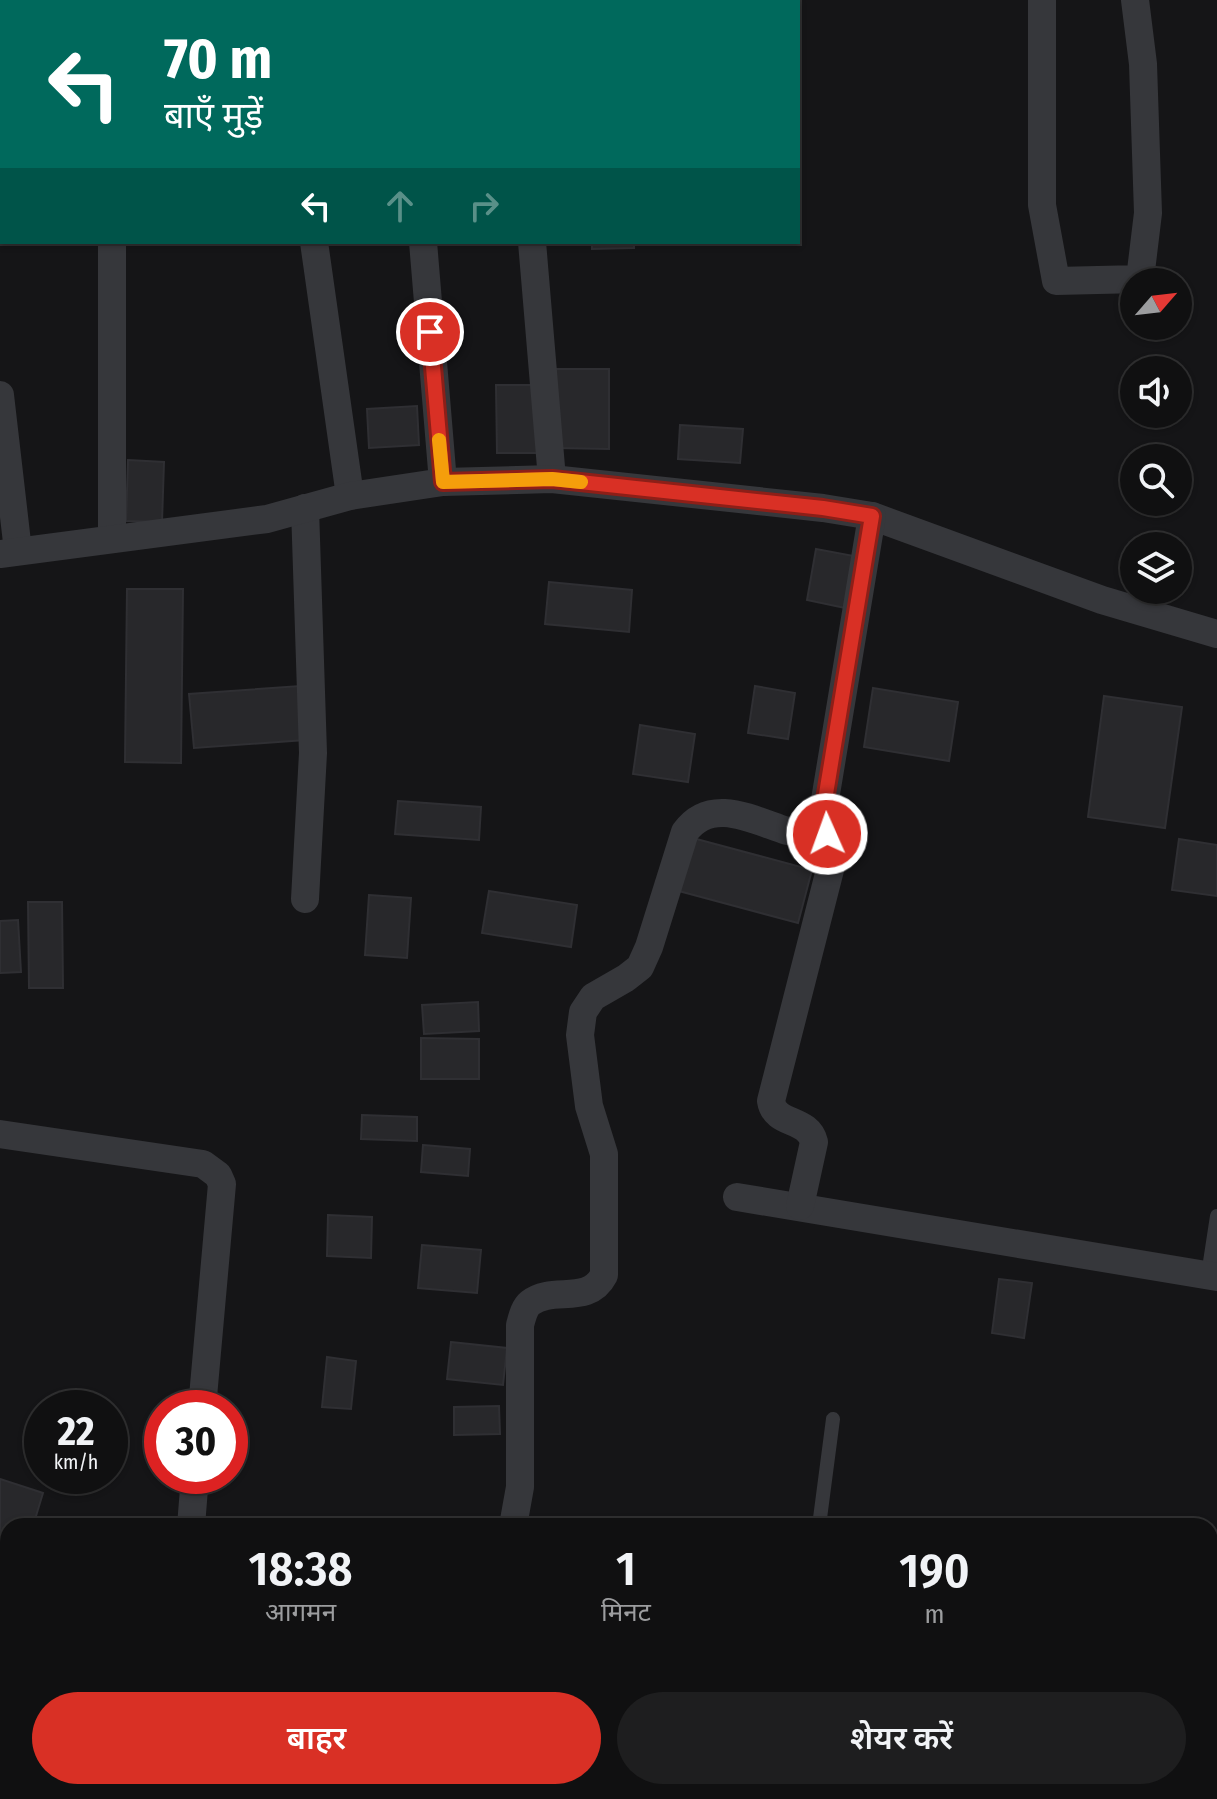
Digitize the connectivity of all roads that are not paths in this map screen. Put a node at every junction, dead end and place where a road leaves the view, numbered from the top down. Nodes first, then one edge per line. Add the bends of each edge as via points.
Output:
1 (1042, 0) edge
2 (1135, 0) edge
3 (112, 244) edge
4 (314, 244) edge
5 (423, 244) edge
6 (532, 244) edge
7 (0, 395) edge
8 (552, 479) junction
9 (443, 482) junction
10 (350, 496) junction
11 (305, 508) junction
12 (872, 516) junction
13 (112, 539) junction
14 (9, 552) edge
15 (1217, 634) edge
16 (823, 812) junction
17 (305, 899) dead end
18 (0, 1134) edge
19 (737, 1197) dead end
20 (800, 1206) junction
21 (1217, 1216) edge
22 (1213, 1276) edge
23 (204, 1390) edge
24 (833, 1419) dead end
25 (194, 1494) edge
26 (192, 1518) edge
27 (514, 1518) edge
28 (820, 1518) edge

1 - 2 street via 1042,205 1056,281 1140,279 1148,213 1143,64
3 - 13 street
4 - 10 street
5 - 9 street
6 - 8 street
7 - 14 street
8 - 9 street
8 - 12 street
9 - 10 street
10 - 11 street
11 - 13 street via 267,519
11 - 17 street via 313,753
12 - 15 street via 1102,600
12 - 16 street
13 - 14 street
16 - 20 street via 833,858 771,1101 778,1117 812,1133
16 - 27 street via 812,823 787,831 721,812 693,821 640,967 593,997 583,1012 580,1035 589,1106 604,1154 604,1275 590,1290 541,1298 524,1312 520,1487
18 - 23 street via 203,1164 218,1175 222,1184
19 - 20 street
20 - 22 street
21 - 22 lane
24 - 28 lane
25 - 26 street

